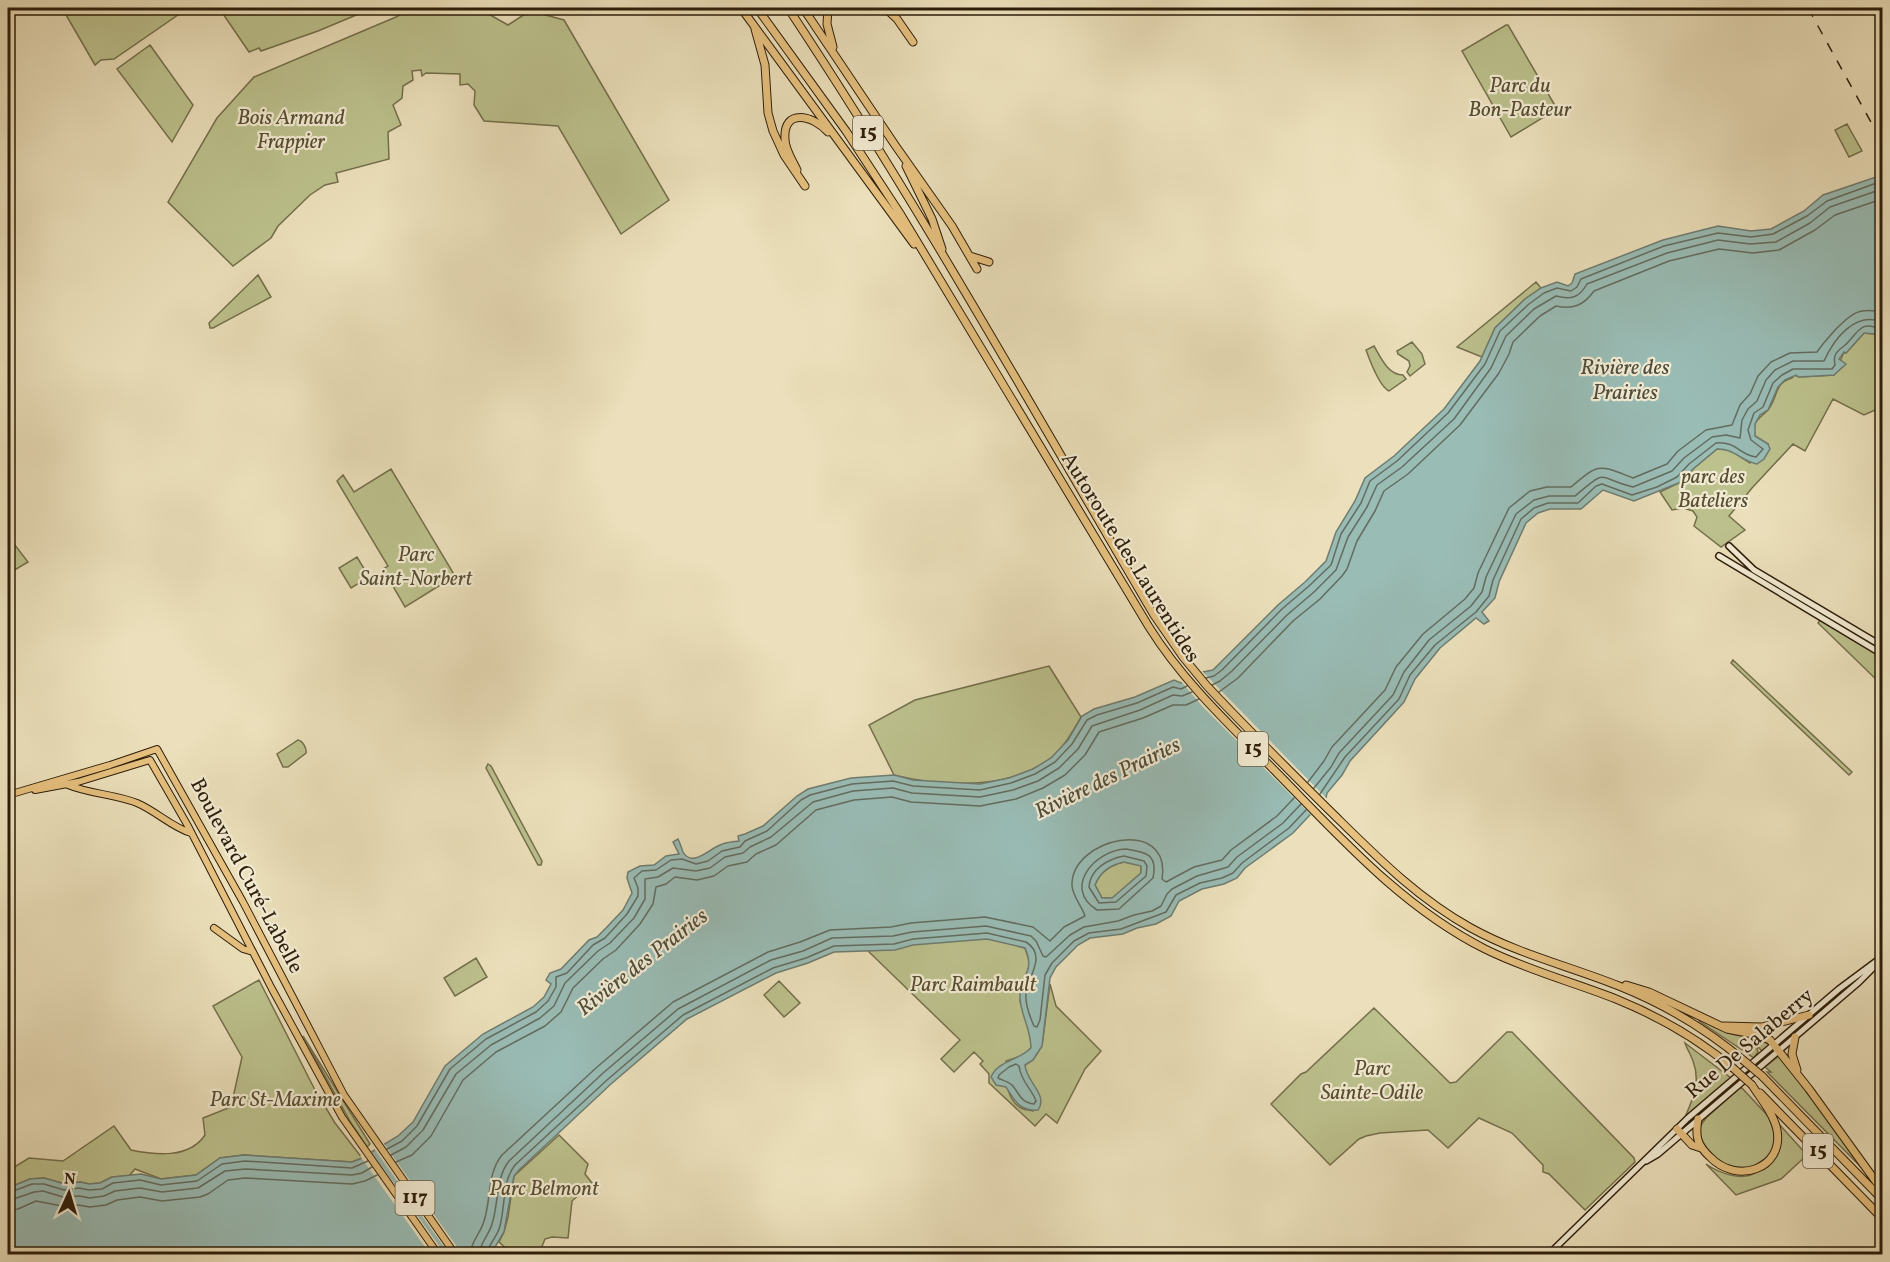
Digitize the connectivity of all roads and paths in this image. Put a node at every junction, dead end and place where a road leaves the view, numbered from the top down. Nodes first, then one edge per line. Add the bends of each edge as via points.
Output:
1 (741, 8) edge
2 (757, 8) edge
3 (788, 8) edge
4 (803, 8) edge
5 (828, 8) edge
6 (885, 8) edge
7 (754, 24) junction
8 (913, 42) dead end
9 (836, 55) junction
10 (895, 145) junction
11 (853, 160) junction
12 (970, 256) junction
13 (946, 260) junction
14 (989, 262) dead end
15 (977, 269) dead end
16 (941, 280) junction
17 (1729, 546) dead end
18 (1719, 556) dead end
19 (1754, 570) junction
20 (1750, 576) junction
21 (1882, 646) edge
22 (1882, 654) edge
23 (67, 785) junction
24 (22, 791) junction
25 (8, 795) edge
26 (191, 833) junction
27 (214, 928) dead end
28 (253, 952) junction
29 (1882, 958) edge
30 (1588, 975) junction
31 (1809, 1015) junction
32 (1721, 1026) junction
33 (1795, 1037) junction
34 (1777, 1047) junction
35 (1801, 1078) junction
36 (1752, 1085) junction
37 (1698, 1119) junction
38 (1679, 1131) junction
39 (1701, 1148) junction
40 (1882, 1190) edge
41 (1882, 1199) edge
42 (1882, 1218) edge
43 (438, 1254) edge
44 (455, 1254) edge
45 (1550, 1254) edge

1 - 7 highway
2 - 16 highway, Autoroute des Laurentides / 15 via 846,131
3 - 13 highway, Autoroute des Laurentides / 15
4 - 9 highway
5 - 9 highway via 827,26
6 - 8 highway
7 - 11 highway
7 - 11 highway via 765,65 768,112 788,163 805,186 785,143 790,123 806,117 816,121
9 - 10 highway
10 - 12 highway
10 - 13 highway via 932,219
11 - 16 highway
12 - 14 highway
12 - 15 highway
13 - 30 highway, Autoroute des Laurentides / 15 via 1142,594 1175,647 1207,686 1398,877 1444,912 1480,933
16 - 36 highway, Autoroute des Laurentides / 15, bridge via 1162,648 1198,693 1390,885 1472,942 1513,962 1654,1016 1689,1036
17 - 19 main road
18 - 20 main road
19 - 20 main road
19 - 21 main road
20 - 22 main road
23 - 24 main road, Boulevard Curé-Labelle / 117
23 - 26 main road via 129,800
23 - 26 main road, Boulevard Curé-Labelle via 150,760
24 - 25 main road, Boulevard Curé-Labelle / 117
24 - 44 main road, Boulevard Curé-Labelle / 117 via 157,749 243,902 336,1082
26 - 28 main road, Boulevard Curé-Labelle / 117
27 - 28 main road
28 - 43 main road, Boulevard Curé-Labelle / 117 via 333,1101
29 - 31 main road, Rue De Salaberry
29 - 33 main road, Rue De Salaberry
30 - 32 highway via 1649,992
30 - 41 highway, Autoroute des Laurentides / 15, bridge via 1674,1012 1712,1036 1762,1076
31 - 32 highway via 1762,1027
31 - 34 main road, Rue De Salaberry
32 - 34 highway via 1761,1036
33 - 34 main road, Rue De Salaberry
33 - 35 highway via 1792,1054
34 - 35 highway
34 - 37 main road, Rue De Salaberry
34 - 38 main road, Rue De Salaberry
35 - 40 highway
36 - 39 highway via 1776,1127 1776,1144 1768,1160 1754,1170 1734,1172 1719,1166
36 - 42 highway, Autoroute des Laurentides / 15
37 - 38 main road, Rue De Salaberry
37 - 39 highway via 1696,1137
38 - 39 highway via 1692,1145
38 - 45 main road, Rue De Salaberry

